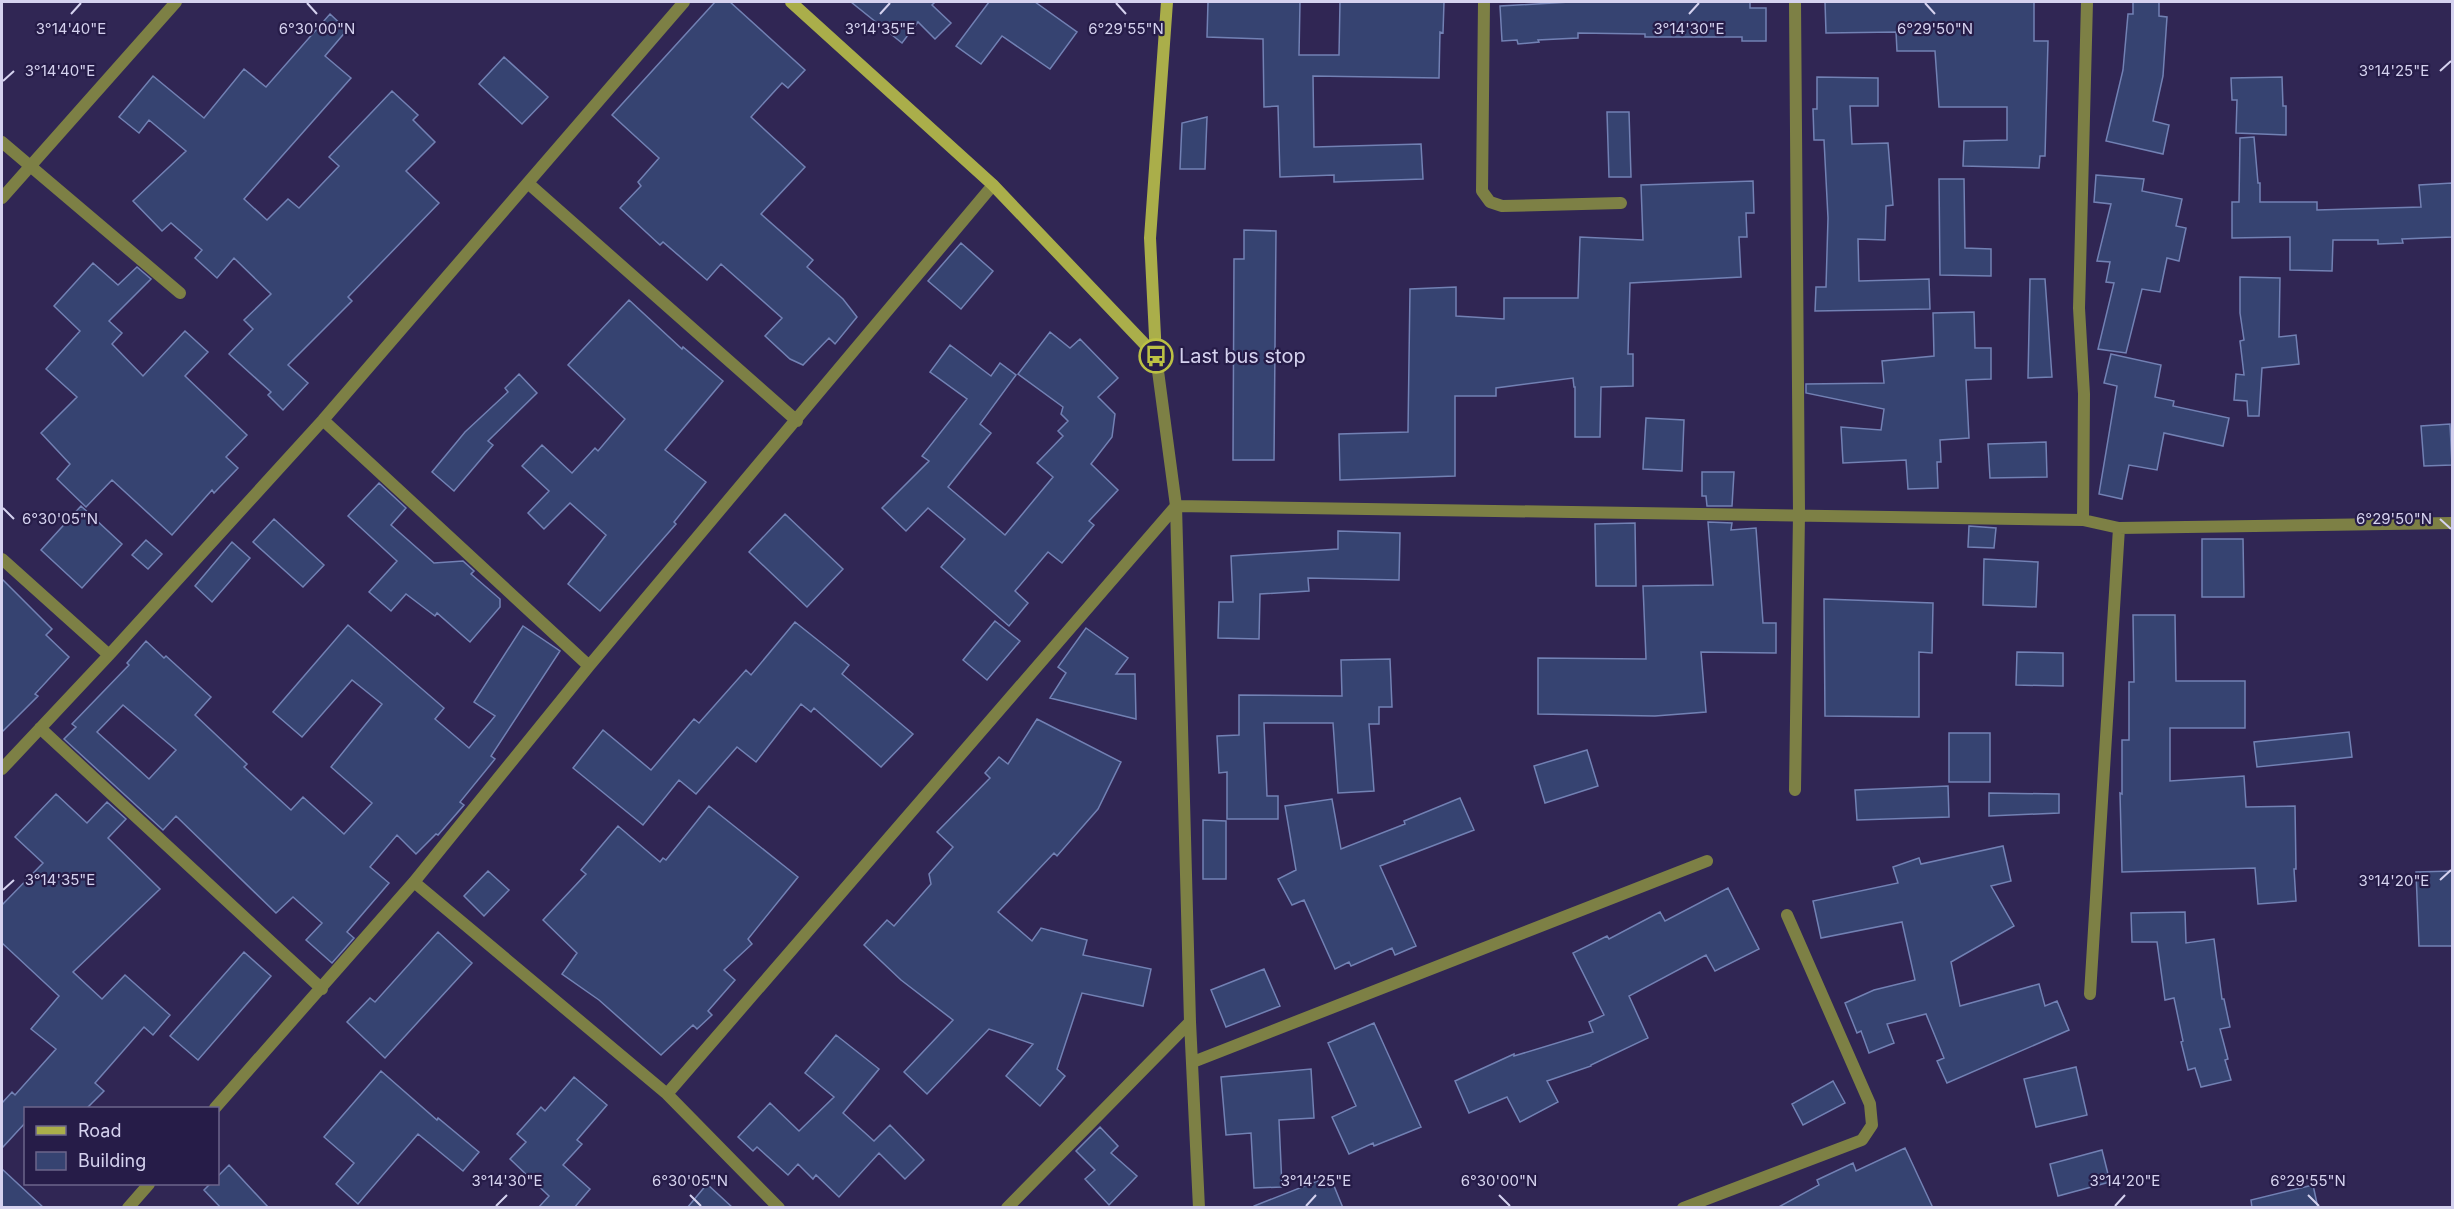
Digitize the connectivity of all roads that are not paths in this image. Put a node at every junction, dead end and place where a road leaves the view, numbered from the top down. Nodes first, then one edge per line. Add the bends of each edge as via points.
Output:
1 (176, 2) edge
2 (684, 2) edge
3 (791, 2) edge
4 (1167, 2) edge
5 (1484, 2) edge
6 (1795, 2) edge
7 (2087, 2) edge
8 (2, 142) edge
9 (29, 166) junction
10 (529, 184) junction
11 (993, 185) junction
12 (2, 198) edge
13 (1621, 203) dead end
14 (180, 293) dead end
15 (1156, 356) junction
16 (323, 420) junction
17 (797, 421) junction
18 (1176, 506) junction
19 (1799, 514) junction
20 (2083, 520) junction
21 (2452, 523) edge
22 (2119, 528) junction
23 (2, 559) edge
24 (110, 656) junction
25 (589, 666) junction
26 (40, 728) junction
27 (2, 770) edge
28 (1795, 790) dead end
29 (1707, 861) dead end
30 (414, 882) junction
31 (1787, 915) dead end
32 (322, 989) junction
33 (2090, 994) dead end
34 (1190, 1022) junction
35 (1193, 1062) junction
36 (667, 1094) junction
37 (216, 1107) edge
38 (148, 1185) edge
39 (128, 1208) edge
40 (779, 1208) edge
41 (1007, 1208) edge
42 (1199, 1208) edge
43 (1683, 1208) edge

1 - 9 street
2 - 10 street
3 - 11 street
4 - 15 street via 1149,238
5 - 13 street via 1482,191 1490,202 1502,206
6 - 19 street
7 - 20 street via 2079,308 2084,394
8 - 9 street
9 - 12 street
9 - 14 street
10 - 16 street
10 - 17 street
11 - 15 street
11 - 17 street
15 - 18 street
16 - 24 street
16 - 25 street
17 - 25 street
18 - 19 street
18 - 34 street
18 - 36 street
19 - 20 street
19 - 28 street
20 - 22 street
21 - 22 street
22 - 33 street
23 - 24 street
24 - 26 street
25 - 30 street
26 - 27 street
26 - 32 street
29 - 35 street
30 - 32 street
30 - 36 street
31 - 43 street via 1870,1104 1872,1125 1862,1140
32 - 37 street
34 - 35 street
34 - 41 street
35 - 42 street
36 - 40 street
38 - 39 street

